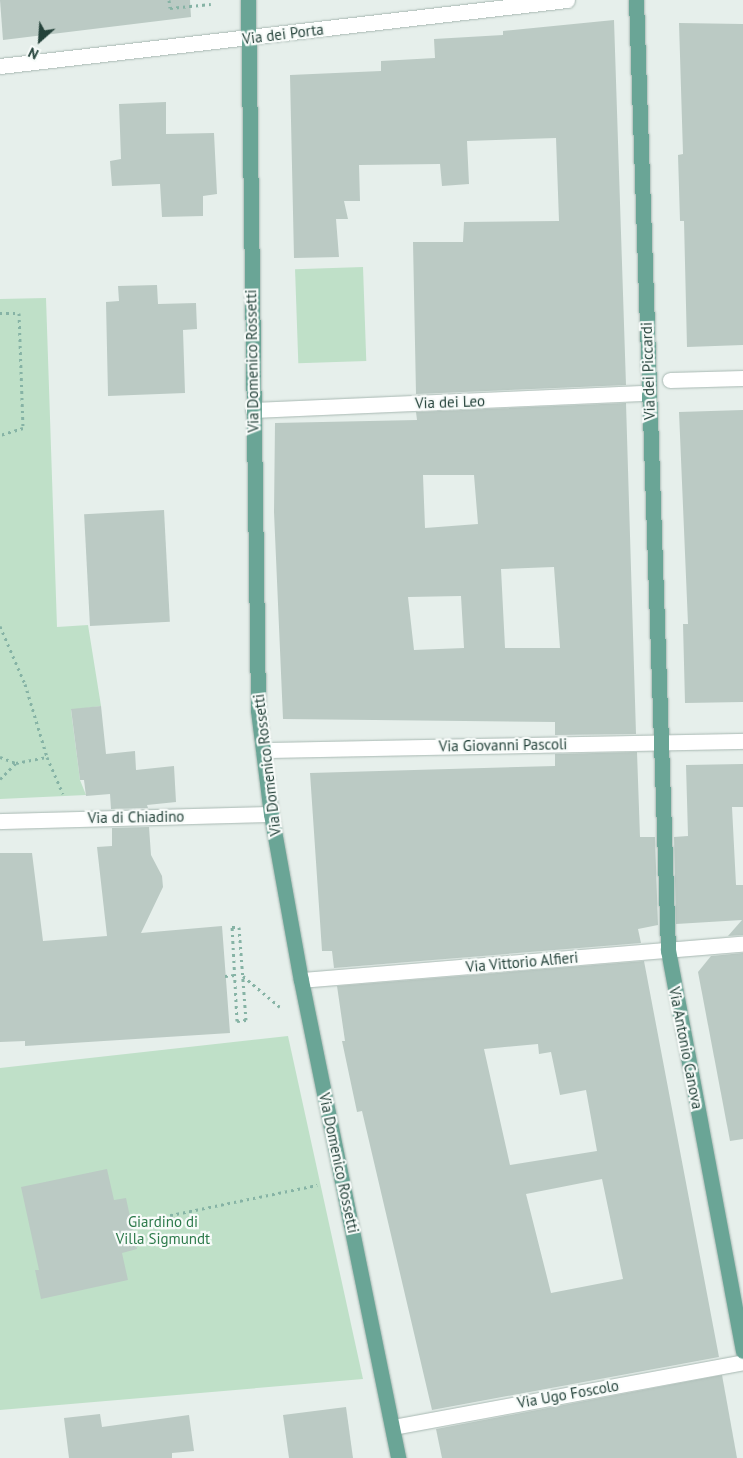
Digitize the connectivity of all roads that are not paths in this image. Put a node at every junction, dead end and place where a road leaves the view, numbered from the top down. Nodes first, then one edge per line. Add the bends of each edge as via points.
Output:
1 (248, 0) edge
2 (567, 0) edge
3 (636, 0) edge
4 (249, 38) junction
5 (0, 66) edge
6 (743, 378) edge
7 (670, 380) dead end
8 (648, 393) junction
9 (252, 410) junction
10 (743, 741) edge
11 (661, 742) junction
12 (262, 750) junction
13 (271, 814) junction
14 (0, 821) edge
15 (743, 944) edge
16 (668, 950) junction
17 (301, 980) junction
18 (743, 1351) edge
19 (743, 1362) edge
20 (393, 1427) junction
21 (398, 1458) edge

1 - 4 main road, Via Domenico Rossetti
2 - 4 street, Via dei Porta
3 - 8 main road, Via dei Piccardi
4 - 5 street, Via dei Porta
4 - 9 main road, Via Domenico Rossetti
6 - 7 street
8 - 9 street, Via dei Leo
8 - 11 main road, Via dei Piccardi
9 - 12 main road, Via Domenico Rossetti via 258,710
10 - 11 street, Via Giovanni Pascoli
11 - 12 street, Via Giovanni Pascoli
11 - 16 main road, Via Antonio Canova
12 - 13 main road, Via Domenico Rossetti
13 - 14 street, Via di Chiadino
13 - 17 main road, Via Domenico Rossetti
15 - 16 street, Via Vittorio Alfieri
16 - 17 street, Via Vittorio Alfieri
16 - 18 main road, Via Antonio Canova
17 - 20 main road, Via Domenico Rossetti
19 - 20 street, Via Ugo Foscolo
20 - 21 main road, Via Domenico Rossetti

